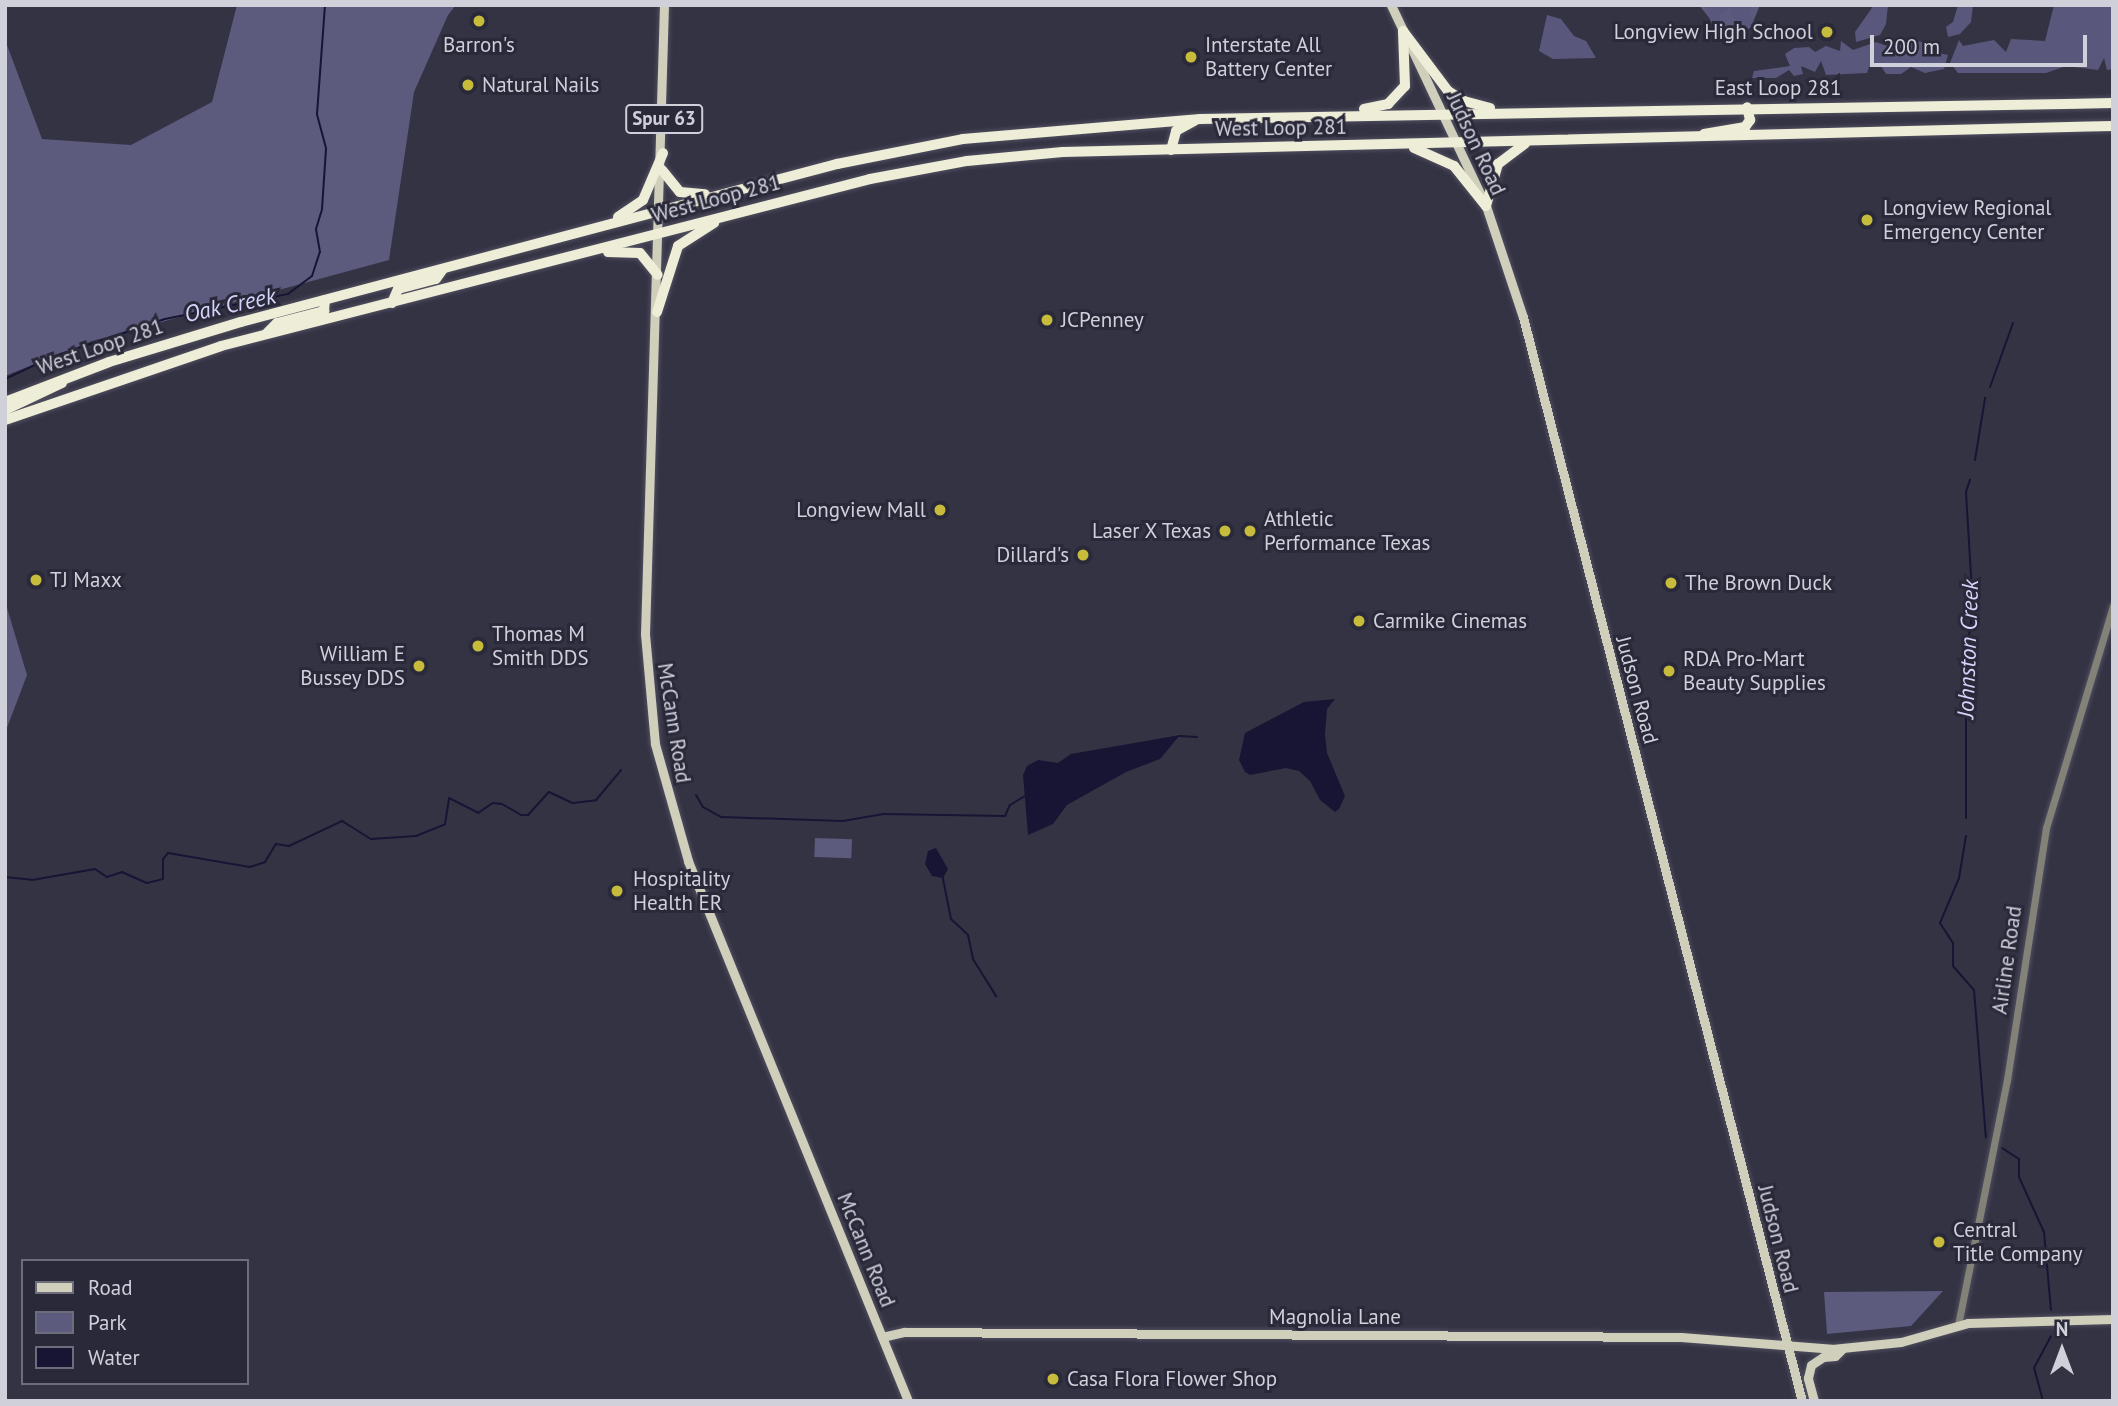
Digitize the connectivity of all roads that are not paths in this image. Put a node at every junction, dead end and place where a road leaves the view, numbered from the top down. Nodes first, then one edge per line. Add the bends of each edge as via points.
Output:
1 (664, 5) edge
2 (1391, 5) edge
3 (1403, 31) junction
4 (2113, 103) edge
5 (1747, 107) junction
6 (1514, 112) junction
7 (1444, 114) junction
8 (1329, 117) junction
9 (1200, 119) junction
10 (2113, 126) edge
11 (1688, 139) junction
12 (1528, 143) junction
13 (1458, 144) junction
14 (1401, 145) junction
15 (1171, 150) junction
16 (663, 153) junction
17 (662, 170) junction
18 (729, 193) junction
19 (1486, 206) junction
20 (660, 211) junction
21 (733, 214) junction
22 (600, 227) junction
23 (659, 233) junction
24 (581, 255) junction
25 (443, 269) junction
26 (658, 275) junction
27 (325, 300) junction
28 (392, 303) junction
29 (657, 312) junction
30 (265, 334) junction
31 (72, 375) junction
32 (5, 402) edge
33 (5, 410) edge
34 (5, 420) edge
35 (2113, 606) edge
36 (2113, 1319) edge
37 (1958, 1325) junction
38 (882, 1337) junction
39 (1788, 1347) junction
40 (1843, 1348) junction
41 (908, 1401) edge
42 (1802, 1401) edge
43 (1814, 1401) edge

1 - 16 main road, McCann Road / Spur 63
2 - 3 main road, Judson Road
3 - 6 highway via 1456,97
3 - 7 main road, Judson Road
3 - 8 highway via 1406,76 1396,98 1380,108
4 - 5 highway, East Loop 281
5 - 6 highway, East Loop 281
5 - 11 highway via 1745,127
6 - 7 highway, East Loop 281
7 - 8 highway, West Loop 281
7 - 13 main road, Judson Road
8 - 9 highway, West Loop 281
9 - 15 highway via 1178,129
9 - 18 highway, West Loop 281 via 963,139 864,158
10 - 11 highway
11 - 12 highway
12 - 13 highway
12 - 19 highway via 1498,164
13 - 14 highway, West Loop 281
13 - 19 main road, Judson Road
14 - 15 highway, West Loop 281
14 - 19 highway via 1449,162
15 - 21 highway, West Loop 281 via 1063,152 967,161 870,178
16 - 17 main road, McCann Road / Spur 63
16 - 22 highway via 641,202
17 - 18 highway via 682,194
17 - 20 main road, McCann Road / Spur 63
18 - 20 highway, West Loop 281
19 - 39 main road, Judson Road via 1524,322
20 - 22 highway, West Loop 281
20 - 23 main road, McCann Road / Spur 63
21 - 23 highway, West Loop 281
21 - 29 highway via 678,246
22 - 25 highway, West Loop 281
23 - 24 highway, West Loop 281
23 - 26 main road, McCann Road / Spur 63
24 - 26 highway via 638,251
24 - 28 highway, West Loop 281
25 - 27 highway, West Loop 281
25 - 28 highway via 436,279 398,289
26 - 29 main road, McCann Road / Spur 63
27 - 30 highway via 324,312 276,323
27 - 31 highway, West Loop 281
28 - 30 highway, West Loop 281
29 - 38 main road, McCann Road / Spur 63 via 645,634 657,753 688,861
30 - 34 highway, West Loop 281 via 134,373
31 - 32 highway, West Loop 281
31 - 33 highway via 50,392
35 - 37 street, Airline Road via 2046,828 2007,1080
36 - 37 main road
37 - 40 main road via 1901,1342
38 - 39 main road, Magnolia Lane via 916,1332 1667,1337
38 - 41 main road, McCann Road / Spur 63
39 - 40 main road, Magnolia Lane
39 - 42 main road, Judson Road
40 - 43 main road via 1811,1365 1808,1378

